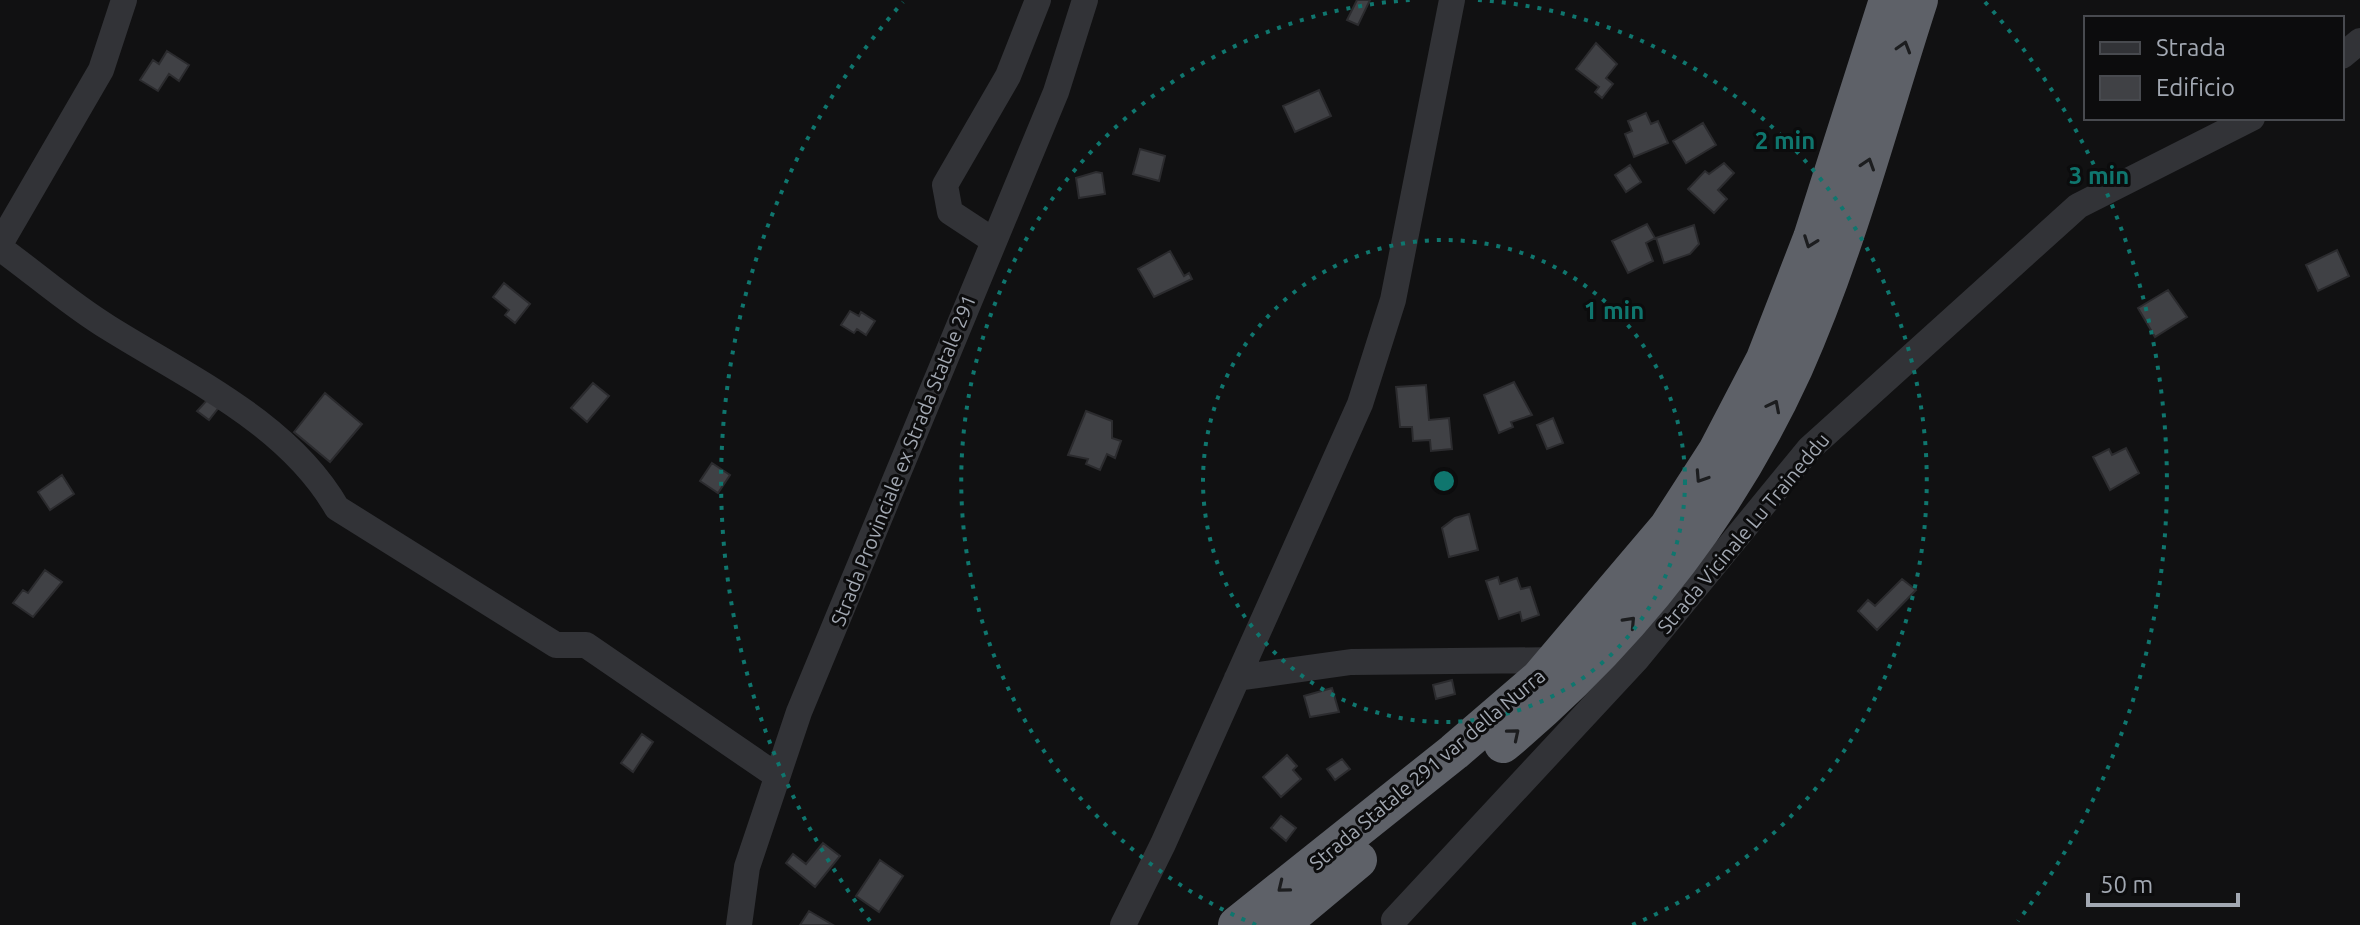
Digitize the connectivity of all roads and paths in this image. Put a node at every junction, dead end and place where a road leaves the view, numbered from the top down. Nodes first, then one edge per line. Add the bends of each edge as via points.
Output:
1 (124, 0) edge
2 (1038, 0) edge
3 (1085, 0) edge
4 (1452, 0) edge
5 (1888, 0) edge
6 (1919, 0) edge
7 (2360, 41) edge
8 (2344, 54) edge
9 (1876, 92) junction
10 (2248, 120) edge
11 (994, 241) junction
12 (0, 246) edge
13 (1636, 660) junction
14 (1237, 678) junction
15 (1548, 689) junction
16 (777, 776) junction
17 (1394, 920) dead end
18 (739, 925) edge
19 (1123, 925) edge
20 (1237, 925) edge
21 (1280, 925) edge

1 - 12 street via 101,70
2 - 11 street via 1008,76 945,185 950,212
3 - 11 street, Strada Provinciale ex Strada Statale 291 via 1056,92
4 - 14 street via 1413,209 1360,404
5 - 9 highway, Strada Statale 291 var della Nurra
9 -> 6 highway, Strada Statale 291 var della Nurra
7 - 8 street
9 - 15 highway, Strada Statale 291 var della Nurra via 1842,247 1764,425 1694,541 1659,587
10 - 13 street, Strada Vicinale Lu Traineddu via 2078,206 1976,295 1809,449
11 - 16 street, Strada Provinciale ex Strada Statale 291
12 - 16 street via 106,327 218,390 319,477 337,508 556,645 586,645
13 - 14 street via 1351,662
13 - 17 street, Strada Vicinale Lu Traineddu
14 - 19 street
15 -> 20 highway, Strada Statale 291 var della Nurra via 1454,752
21 -> 15 highway, Strada Statale 291 var della Nurra
16 - 18 street, Strada Provinciale ex Strada Statale 291 via 747,867

